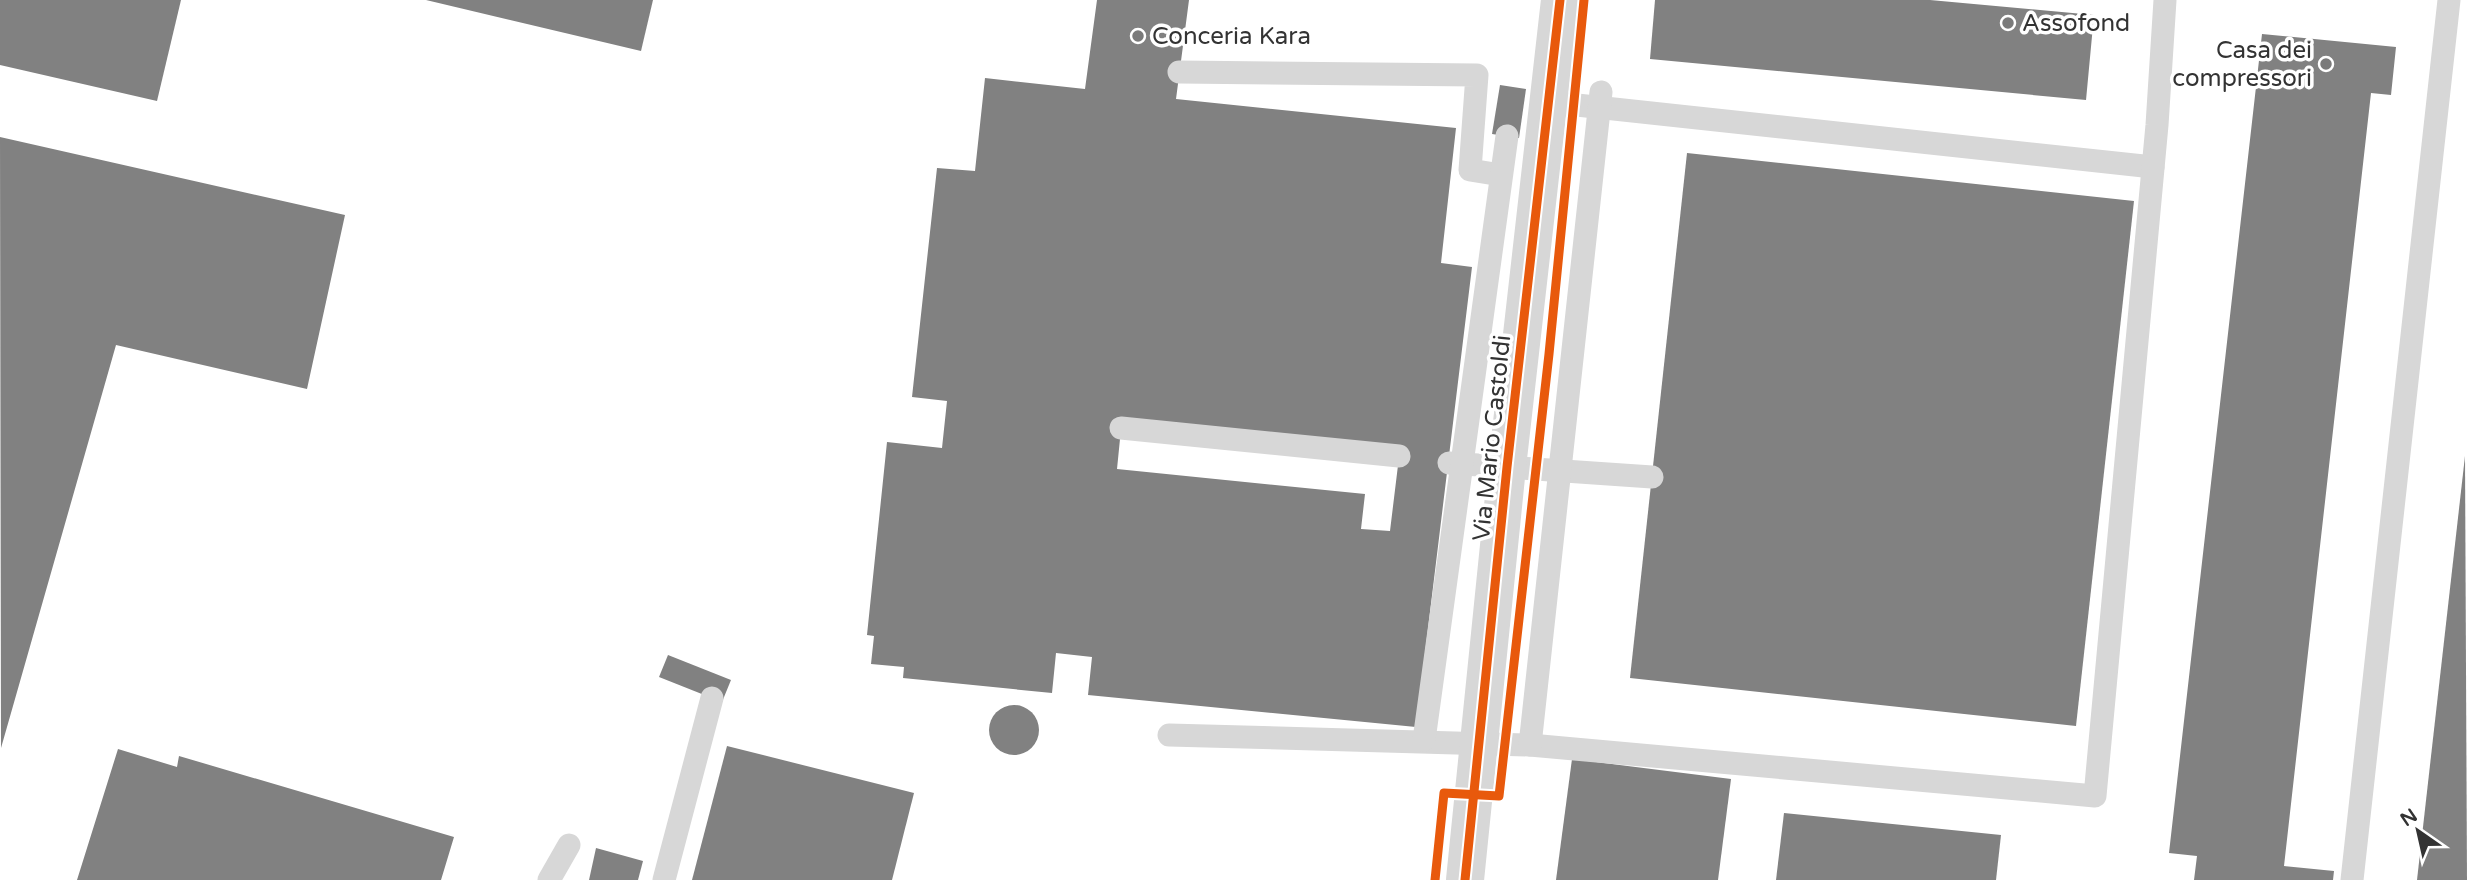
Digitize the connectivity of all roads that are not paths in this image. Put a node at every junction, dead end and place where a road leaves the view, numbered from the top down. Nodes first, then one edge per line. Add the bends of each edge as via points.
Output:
1 (1560, 0) edge
2 (2165, 0) edge
3 (2449, 0) edge
4 (1179, 72) dead end
5 (1600, 100) junction
6 (1549, 102) junction
7 (1507, 136) dead end
8 (2153, 167) junction
9 (1501, 175) junction
10 (1121, 428) dead end
11 (1399, 456) dead end
12 (1455, 463) junction
13 (1507, 467) junction
14 (1560, 470) junction
15 (1651, 477) dead end
16 (712, 698) dead end
17 (1169, 735) dead end
18 (1424, 740) junction
19 (1480, 743) junction
20 (1530, 745) junction
21 (569, 845) dead end
22 (549, 880) edge
23 (664, 880) edge
24 (1465, 880) edge
25 (2352, 880) edge

1 - 6 street, Via Mario Castoldi
2 - 8 lane
3 - 25 lane
4 - 9 lane via 1477,75 1470,170
5 - 6 lane
5 - 8 lane
5 - 14 lane
6 - 13 street, Via Mario Castoldi
7 - 9 lane
8 - 20 lane via 2111,509 2095,796
9 - 12 lane
10 - 11 lane
12 - 13 lane
12 - 18 lane
13 - 14 lane
13 - 19 street, Via Mario Castoldi
14 - 15 lane
14 - 20 lane
16 - 23 lane
17 - 18 lane
18 - 19 lane
19 - 20 lane
19 - 24 street, Via Mario Castoldi
21 - 22 lane

